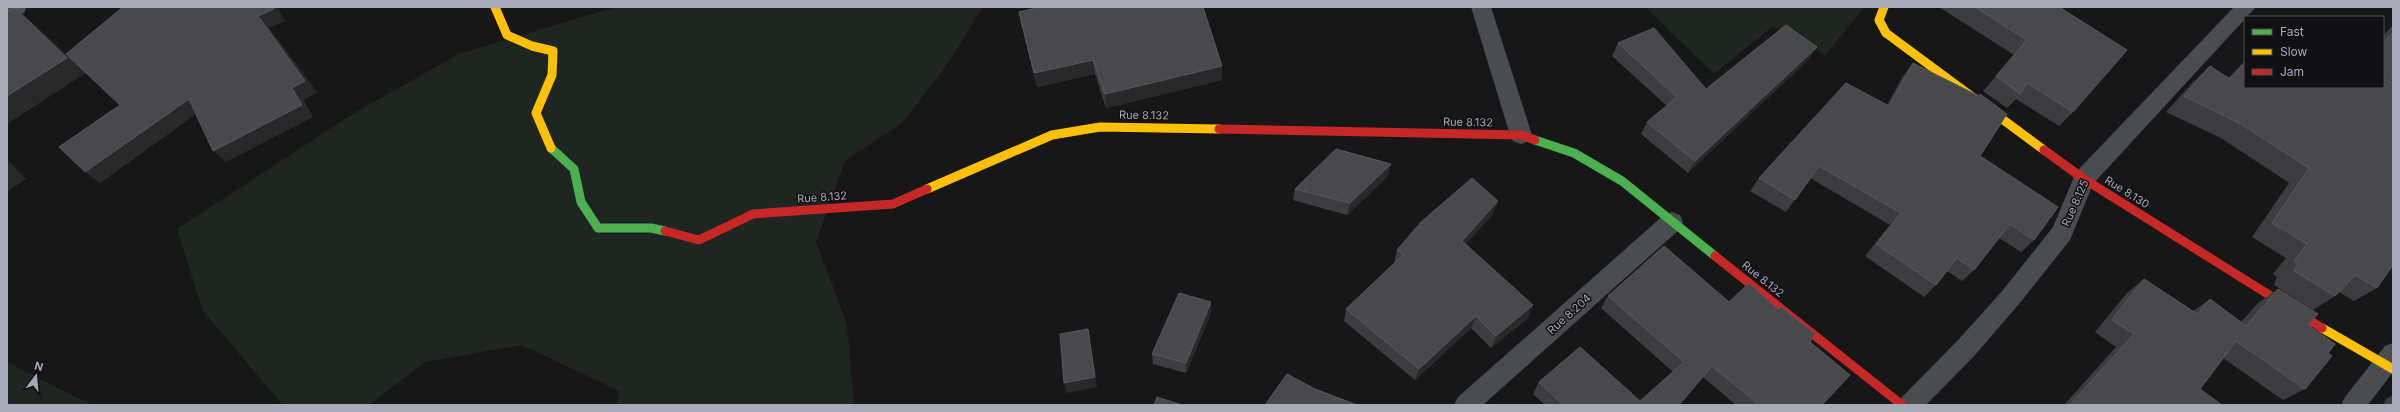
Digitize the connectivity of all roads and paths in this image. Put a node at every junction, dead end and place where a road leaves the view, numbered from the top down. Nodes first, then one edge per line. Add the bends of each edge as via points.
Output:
1 (16, 7) edge
2 (494, 7) edge
3 (1481, 7) edge
4 (1884, 7) edge
5 (2246, 7) edge
6 (7, 14) edge
7 (1521, 135) junction
8 (2084, 179) junction
9 (1672, 222) junction
10 (2391, 362) edge
11 (1466, 405) edge
12 (1902, 405) edge
13 (1910, 405) edge
14 (2353, 405) edge

1 - 6 street
2 - 7 street, Rue 8.132 via 507,35 532,46 553,51 552,75 536,114 552,151 574,169 581,202 598,228 651,228 699,240 753,214 893,204 1052,135 1100,127
3 - 7 street
4 - 8 street, Rue 8.130 via 1879,20 1886,33
5 - 8 street, Rue 8.125
7 - 9 street, Rue 8.132 via 1574,153 1588,161 1622,181
8 - 10 street, Rue 8.130 via 2303,317
8 - 13 street, Rue 8.125 via 2062,233 1967,347
9 - 11 street, Rue 8.204
9 - 12 street, Rue 8.132
10 - 14 street

